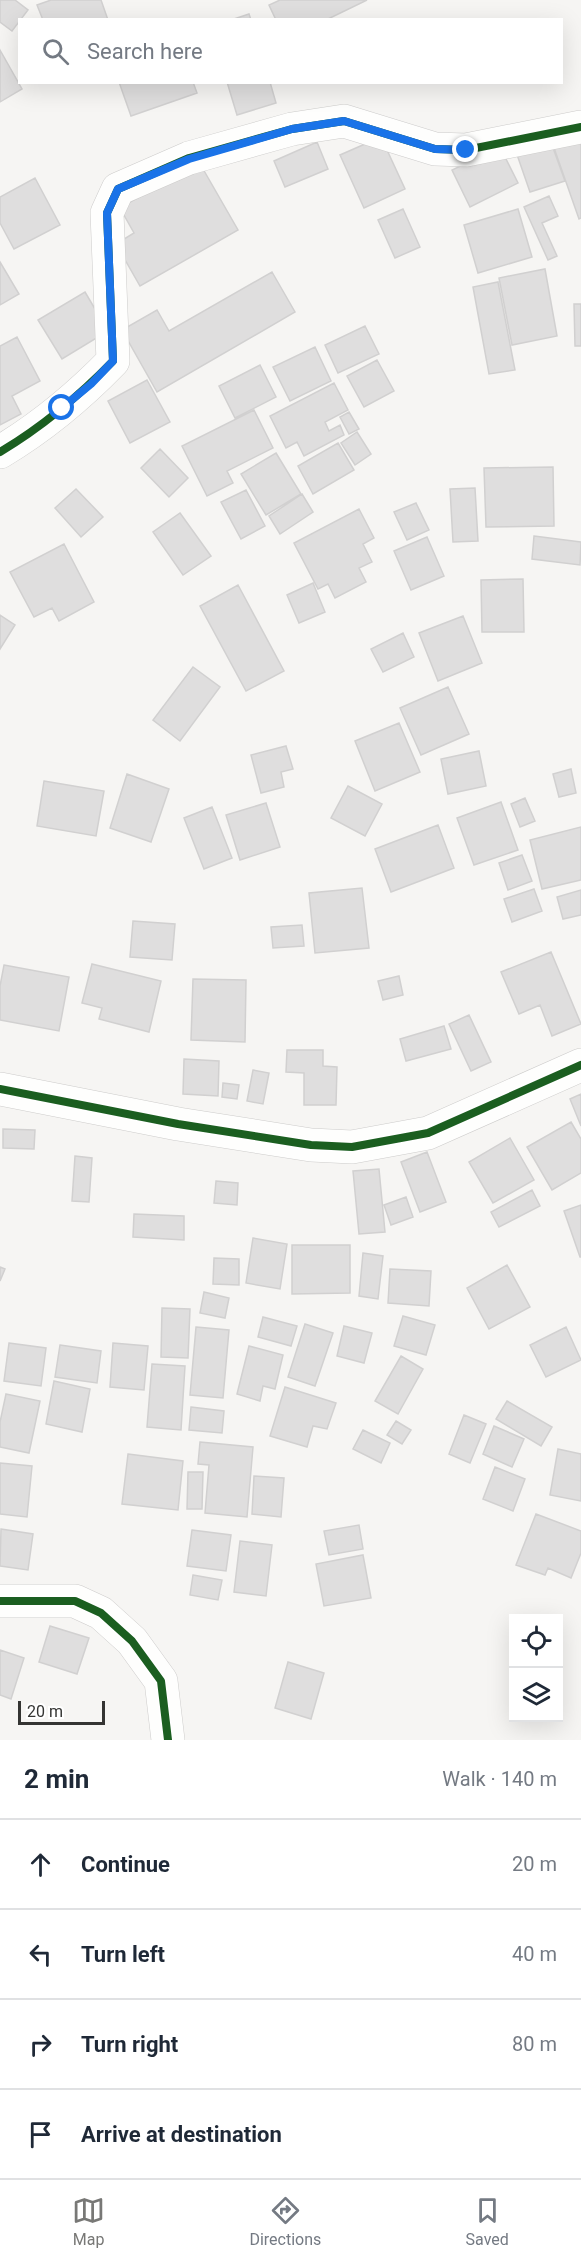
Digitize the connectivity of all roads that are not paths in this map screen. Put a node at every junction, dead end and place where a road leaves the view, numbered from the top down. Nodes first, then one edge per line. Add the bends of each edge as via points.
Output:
1 (581, 127) edge
2 (0, 452) edge
3 (581, 1065) edge
4 (0, 1089) edge
5 (0, 1601) edge
6 (168, 1740) edge

1 - 2 street via 466,150 435,149 344,121 292,129 189,159 118,189 107,213 113,361 62,408
3 - 4 street via 429,1133 352,1147 311,1145 178,1124
5 - 6 street via 75,1601 101,1613 132,1641 161,1681

